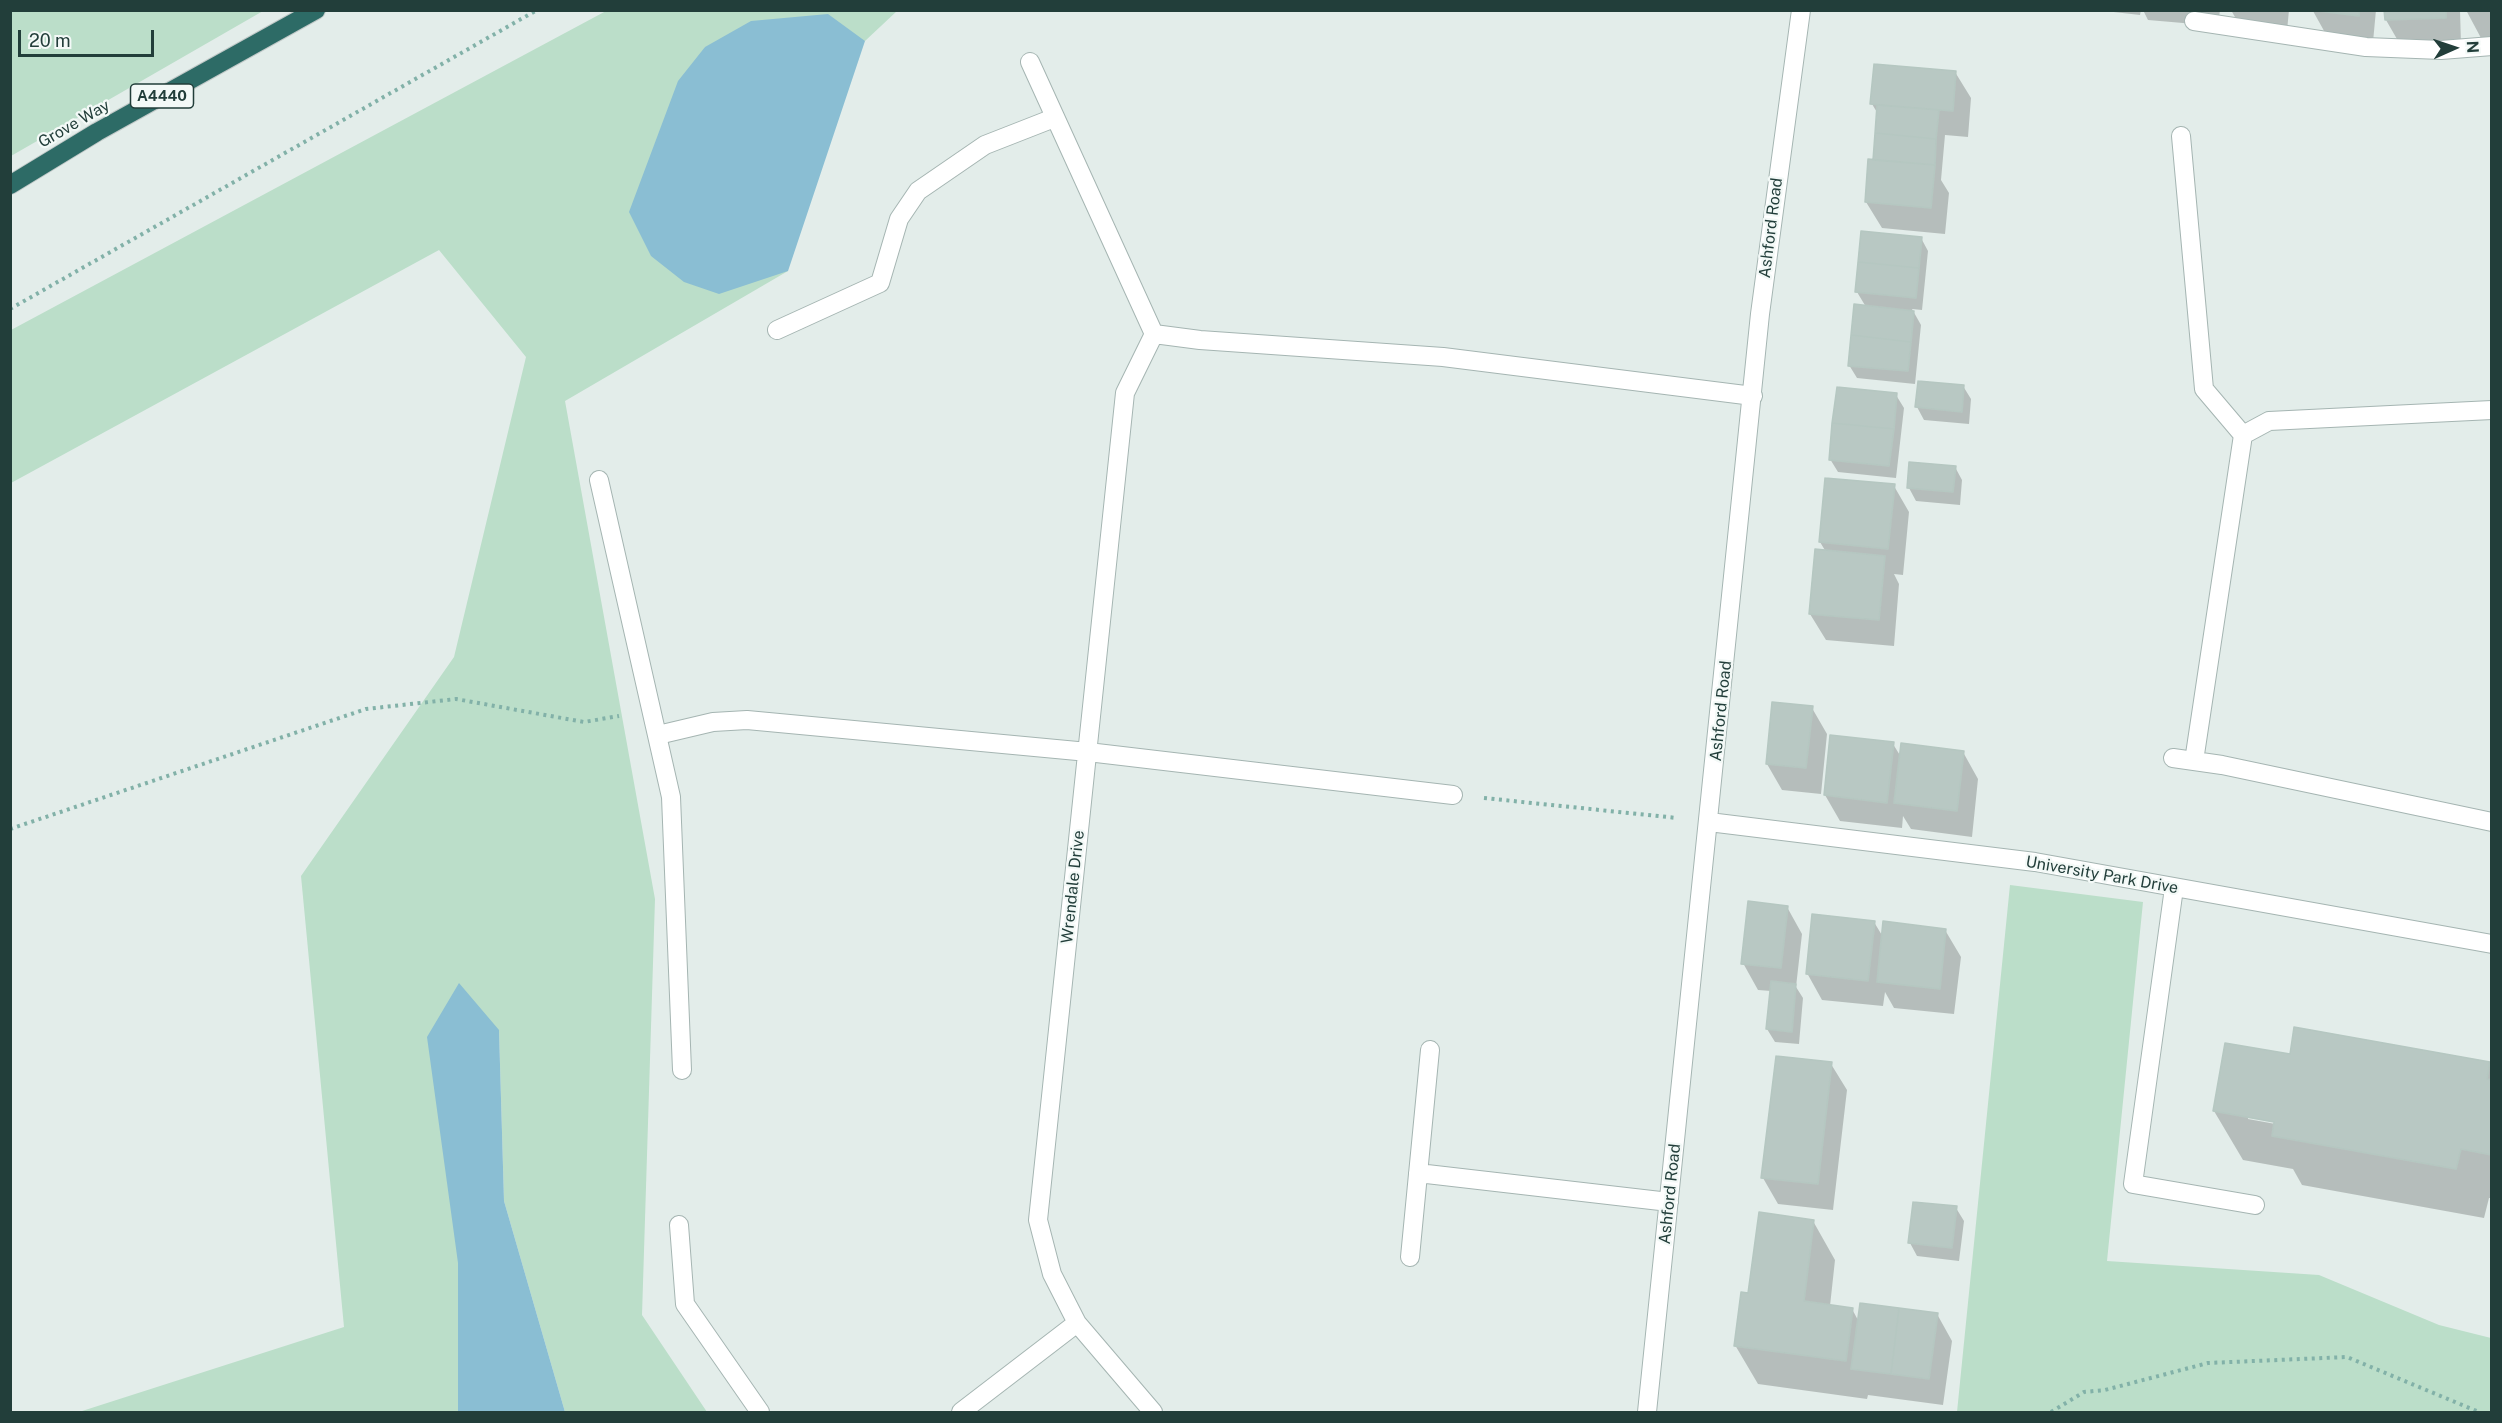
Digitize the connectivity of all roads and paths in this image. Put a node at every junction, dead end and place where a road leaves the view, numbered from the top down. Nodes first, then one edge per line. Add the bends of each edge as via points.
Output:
1 (316, 10) edge
2 (537, 10) edge
3 (1801, 10) edge
4 (2194, 21) dead end
5 (2492, 46) edge
6 (1030, 62) dead end
7 (1054, 118) junction
8 (2181, 136) dead end
9 (10, 185) edge
10 (10, 309) edge
11 (777, 330) dead end
12 (1154, 334) junction
13 (1753, 396) junction
14 (2492, 410) edge
15 (2243, 435) junction
16 (599, 480) dead end
17 (652, 710) junction
18 (658, 735) junction
19 (1088, 752) junction
20 (2173, 758) dead end
21 (2193, 761) junction
22 (1454, 795) joint
23 (1709, 822) junction
24 (2492, 822) edge
25 (10, 829) edge
26 (2174, 888) junction
27 (2492, 944) edge
28 (1430, 1050) dead end
29 (682, 1070) dead end
30 (1418, 1173) junction
31 (1669, 1202) junction
32 (2255, 1205) dead end
33 (679, 1226) dead end
34 (1410, 1257) dead end
35 (1077, 1323) junction
36 (760, 1413) edge
37 (961, 1413) edge
38 (1153, 1413) edge
39 (1647, 1413) edge
40 (2051, 1413) edge
41 (2479, 1413) edge

1 - 9 highway, Grove Way / A4440
2 - 10 path
3 - 13 street, Ashford Road via 1763,291
4 - 5 street via 2366,47 2441,50
6 - 7 street
7 - 11 street via 985,145 918,191 899,219 880,283
7 - 12 street
8 - 15 street via 2205,389
12 - 13 street via 1443,357
12 - 19 street, Wrendale Drive via 1125,393
13 - 23 street, Ashford Road
14 - 15 street via 2269,421
15 - 21 street
16 - 17 street
17 - 18 street
17 - 25 path via 584,723 456,699 366,709
18 - 19 street via 713,722 747,720
18 - 29 street via 671,796
19 - 22 street
19 - 35 street, Wrendale Drive via 1038,1220 1052,1274
20 - 21 street
21 - 24 street
22 - 23 path
23 - 26 street, University Park Drive via 2035,862
23 - 31 street, Ashford Road
26 - 27 street, University Park Drive
26 - 32 street via 2133,1184
28 - 30 street
30 - 31 street
30 - 34 street
31 - 39 street, Ashford Road
33 - 36 street via 685,1304
35 - 37 street
35 - 38 street, Wrendale Drive
40 - 41 path via 2084,1392 2208,1364 2347,1357

